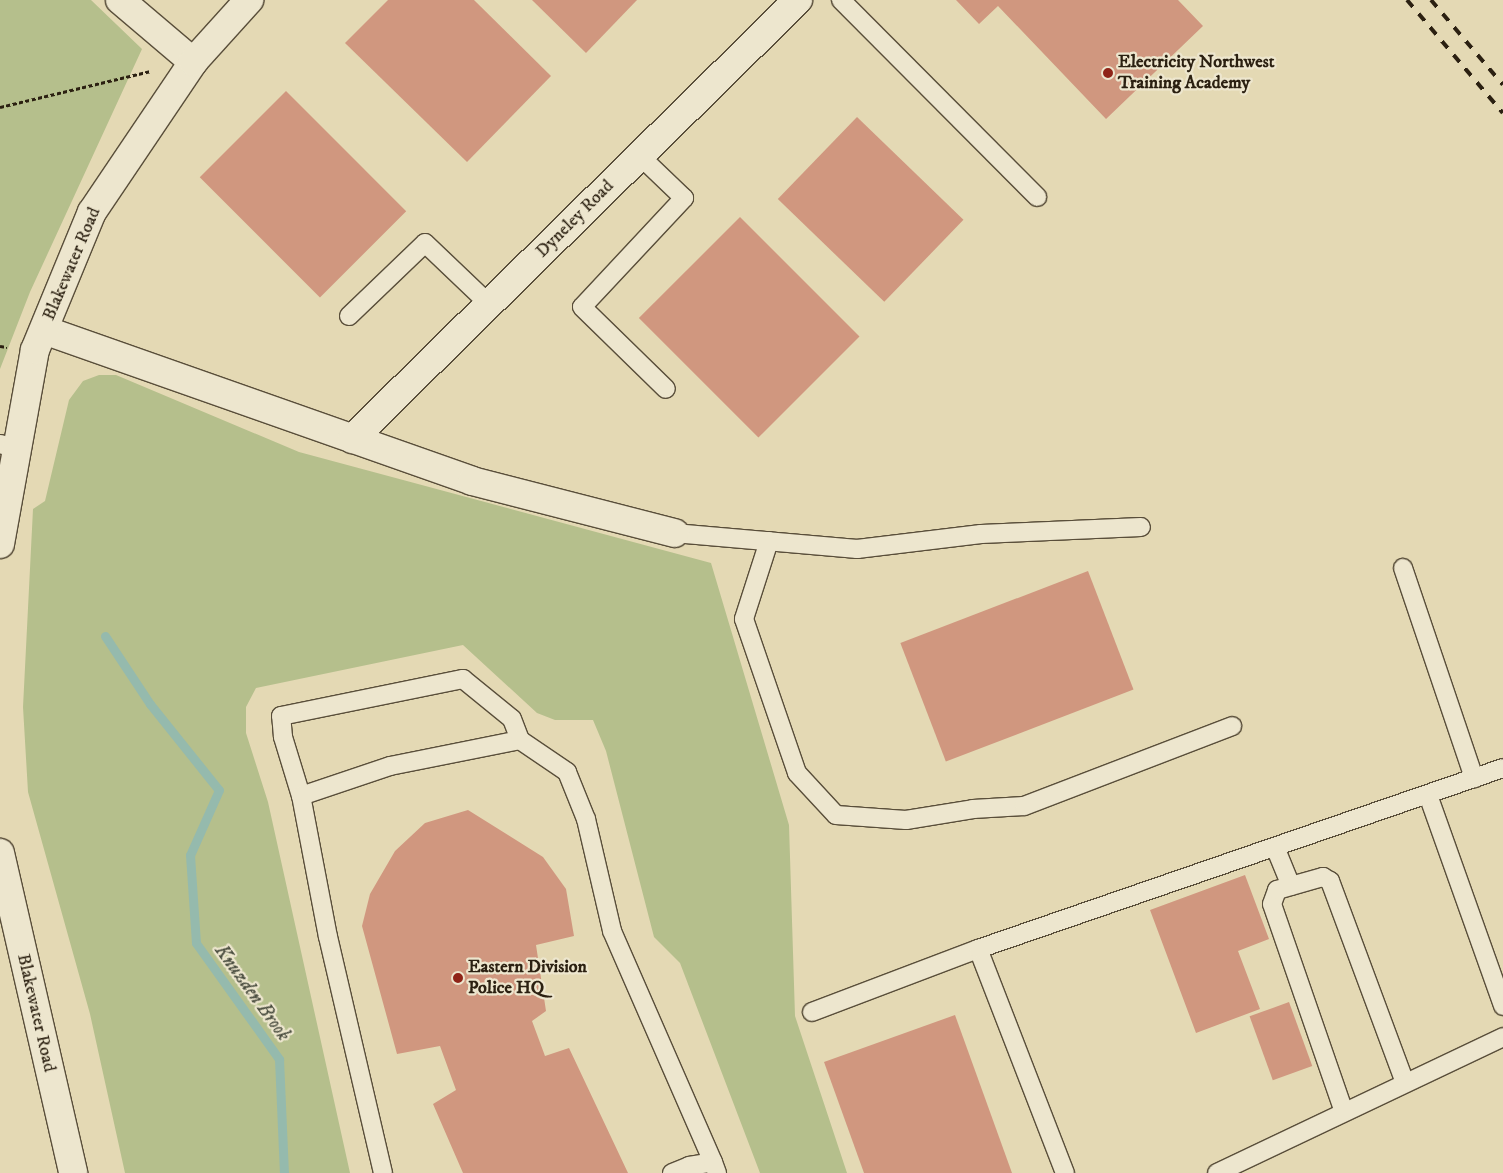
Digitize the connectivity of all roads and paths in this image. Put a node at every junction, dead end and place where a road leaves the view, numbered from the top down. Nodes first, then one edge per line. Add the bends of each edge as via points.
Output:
1 (120, 0) edge
2 (249, 0) edge
3 (798, 0) edge
4 (841, 0) edge
5 (193, 62) junction
6 (0, 107) edge
7 (640, 156) junction
8 (1037, 197) dead end
9 (489, 304) junction
10 (349, 316) dead end
11 (44, 330) junction
12 (666, 389) dead end
13 (352, 439) junction
14 (8, 447) edge
15 (1141, 527) dead end
16 (674, 532) joint
17 (769, 541) junction
18 (0, 544) edge
19 (1403, 568) dead end
20 (1232, 726) dead end
21 (520, 740) junction
22 (1503, 768) edge
23 (1474, 778) junction
24 (1428, 795) junction
25 (301, 796) junction
26 (1275, 847) junction
27 (0, 853) edge
28 (1291, 886) junction
29 (978, 949) junction
30 (1503, 1006) edge
31 (812, 1012) dead end
32 (1503, 1037) edge
33 (1405, 1083) junction
34 (1344, 1112) junction
35 (715, 1168) edge
36 (73, 1173) edge
37 (383, 1173) edge
38 (672, 1173) edge
39 (1064, 1173) edge
40 (1217, 1173) edge

1 - 5 street
2 - 5 street, Blakewater Road
3 - 7 street, Dyneley Road
4 - 8 lane
5 - 6 path
5 - 11 street, Blakewater Road via 92,212
7 - 9 street, Dyneley Road
7 - 12 lane via 684,198 582,307
9 - 10 lane via 425,243
9 - 13 street, Dyneley Road
11 - 13 street
11 - 14 street, Blakewater Road via 35,350
13 - 16 street via 472,481
14 - 18 street, Blakewater Road
15 - 17 lane via 981,534 857,548
16 - 17 lane
17 - 20 lane via 744,619 797,773 836,815 906,820 973,809 1024,806
19 - 23 lane
21 - 25 lane via 390,766
21 - 25 lane via 512,720 463,679 281,716 283,737
21 - 35 lane via 567,772 586,819 612,931
22 - 23 lane
23 - 24 lane
24 - 26 lane
24 - 30 lane
25 - 37 lane via 328,937
26 - 28 lane
26 - 29 lane
27 - 36 street, Blakewater Road
28 - 33 lane via 1323,877 1330,881
28 - 34 lane via 1277,890 1272,904
29 - 31 lane
29 - 39 lane
32 - 33 lane
33 - 34 lane
34 - 40 lane
35 - 38 lane via 689,1166

